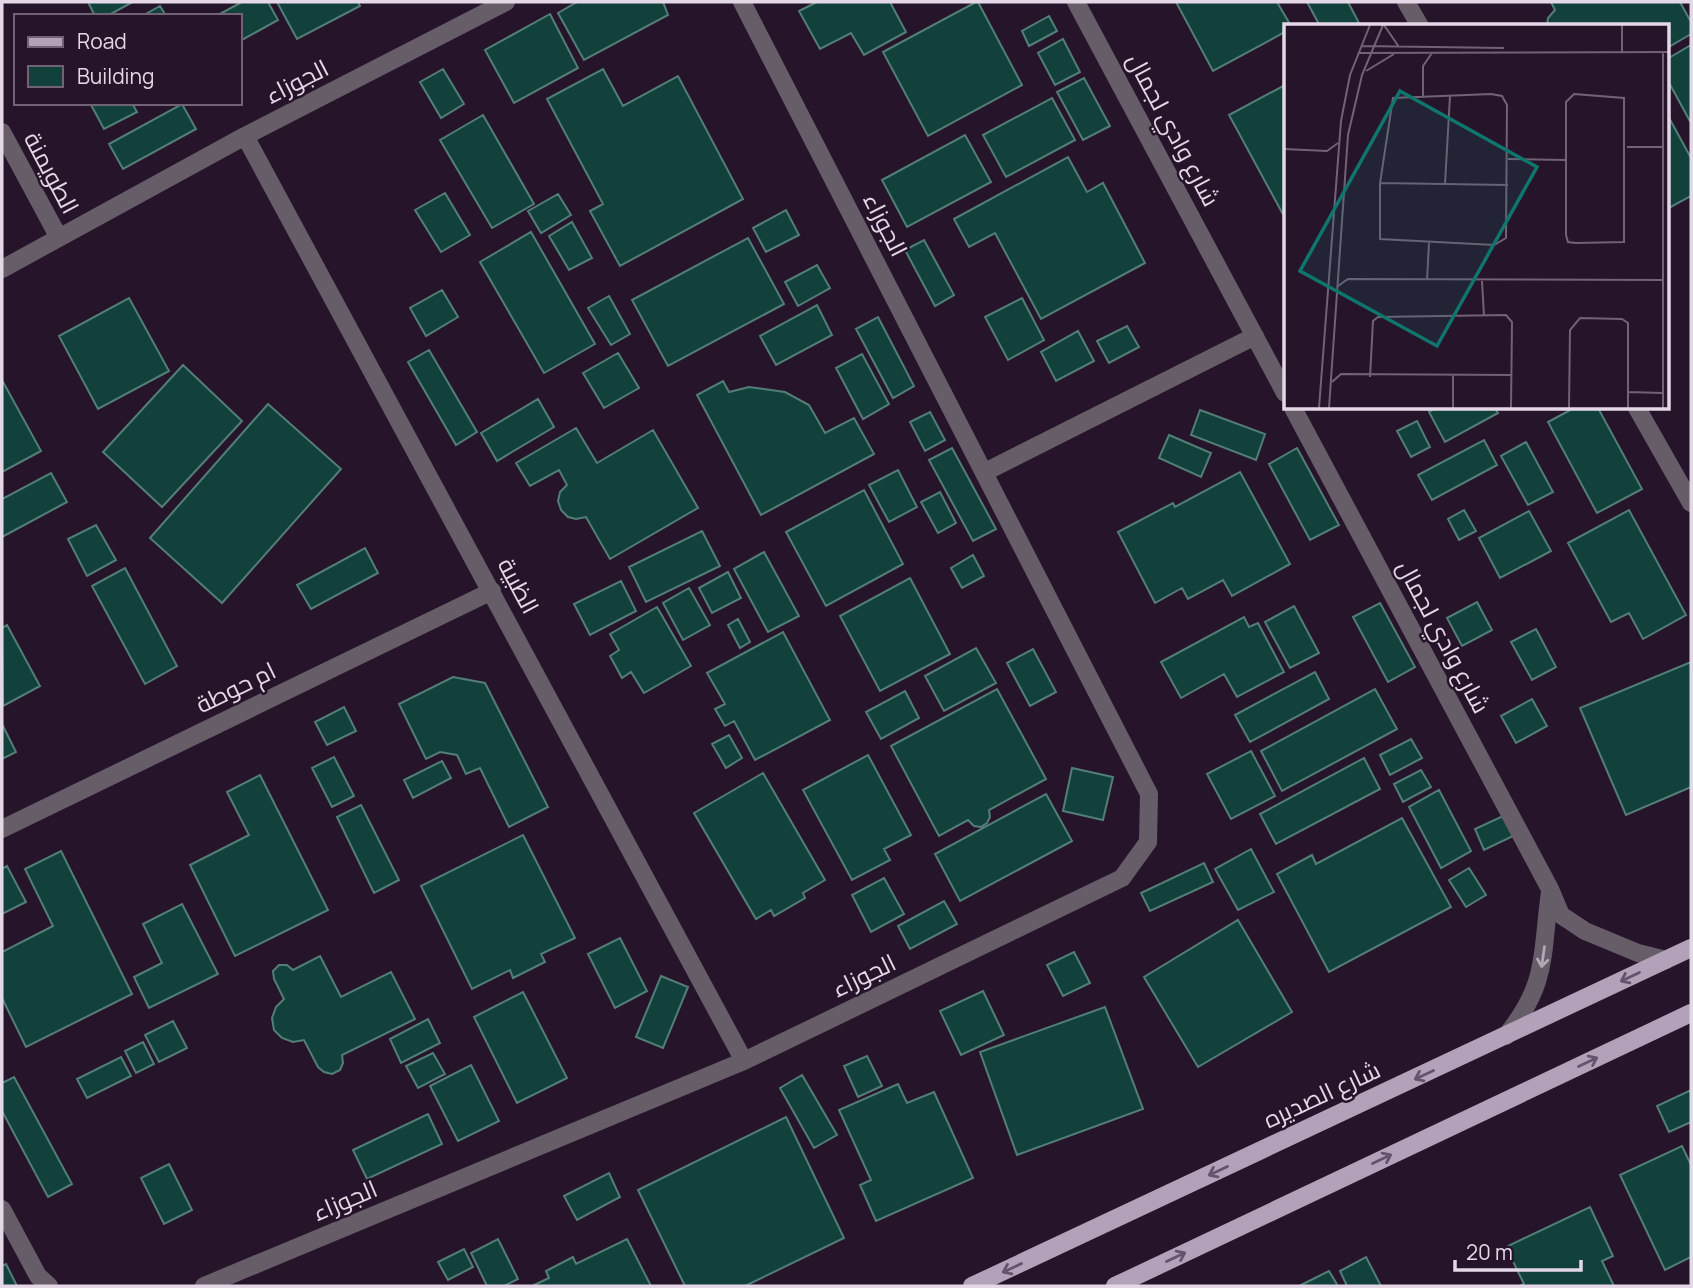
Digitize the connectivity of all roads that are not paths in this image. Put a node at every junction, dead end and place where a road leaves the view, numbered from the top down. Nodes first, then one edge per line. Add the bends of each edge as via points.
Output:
1 (506, 2) edge
2 (742, 2) edge
3 (1076, 2) edge
4 (1406, 2) edge
5 (1419, 24) edge
6 (2, 132) edge
7 (245, 136) junction
8 (58, 236) junction
9 (2, 268) edge
10 (1255, 336) junction
11 (1284, 391) edge
12 (1294, 410) edge
13 (1638, 410) edge
14 (985, 472) junction
15 (1691, 503) edge
16 (492, 591) junction
17 (2, 829) edge
18 (1550, 889) junction
19 (1691, 948) edge
20 (1666, 960) junction
21 (1691, 1013) edge
22 (1505, 1037) junction
23 (744, 1061) junction
24 (2, 1209) edge
25 (49, 1286) edge
26 (204, 1286) edge
27 (972, 1286) edge
28 (1115, 1286) edge

1 - 7 street, الجوزاء
2 - 14 street, الجوزاء
3 - 10 street, شارع وادي لجمال
4 - 5 street
6 - 8 street, الطويمنة
7 - 8 street, الجوزاء
7 - 16 street, الظبية
8 - 9 street, الجوزاء
10 - 11 street, شارع وادي لجمال
10 - 14 street
12 - 18 street, شارع وادي لجمال
13 - 15 street
14 - 23 street, الجوزاء via 1149,794 1148,842 1122,878
16 - 17 street, ام حوطة
16 - 23 street, الظبية
18 - 20 street, شارع وادي لجمال via 1561,915 1585,931
18 -> 22 street via 1537,986
19 - 20 main road, شارع الصديره
20 -> 22 main road, شارع الصديره
28 -> 21 main road
22 -> 27 main road, شارع الصديره
23 - 26 street, الجوزاء
24 - 25 street via 38,1276

